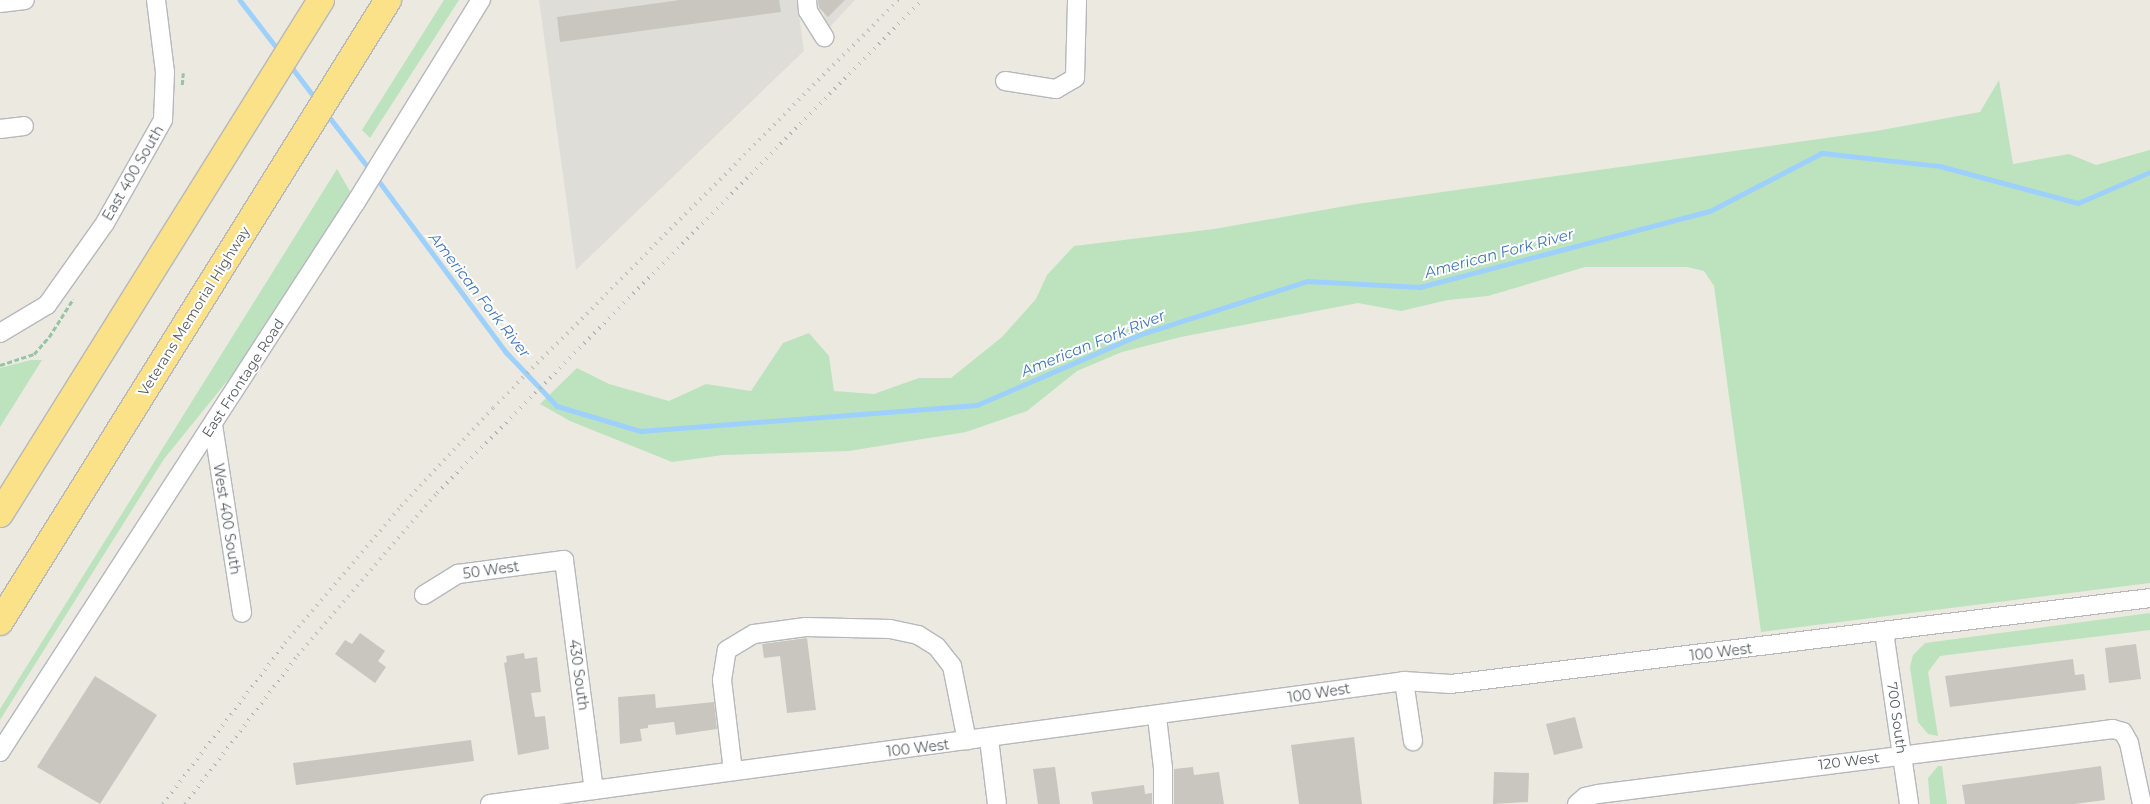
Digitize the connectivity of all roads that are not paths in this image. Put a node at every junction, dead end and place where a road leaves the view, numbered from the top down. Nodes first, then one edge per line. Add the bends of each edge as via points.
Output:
1 (25, 0) edge
2 (156, 0) edge
3 (388, 0) edge
4 (481, 0) edge
5 (807, 0) edge
6 (1077, 0) edge
7 (0, 3) edge
8 (316, 8) edge
9 (824, 37) dead end
10 (1005, 81) dead end
11 (24, 126) dead end
12 (0, 129) edge
13 (0, 333) edge
14 (213, 425) junction
15 (0, 514) edge
16 (564, 560) joint
17 (424, 595) dead end
18 (2150, 598) edge
19 (242, 613) dead end
20 (0, 622) edge
21 (1884, 632) junction
22 (1404, 681) junction
23 (1157, 717) junction
24 (989, 739) junction
25 (1413, 741) dead end
26 (967, 742) junction
27 (0, 752) edge
28 (1902, 754) junction
29 (733, 771) junction
30 (594, 790) junction
31 (490, 804) edge
32 (997, 804) edge
33 (1163, 804) edge
34 (1577, 804) edge
35 (1909, 804) edge
36 (2142, 804) edge

1 - 7 street
2 - 13 street, East 400 South via 165,72 163,120 105,223 47,305 27,320
3 - 20 highway, Veterans Memorial Highway
4 - 14 street, East Frontage Road
5 - 9 street via 808,11
6 - 10 street via 1075,78 1056,89
8 - 15 highway
11 - 12 street
14 - 19 street, West 400 South
14 - 27 street, East Frontage Road via 137,536
16 - 17 street, 50 West via 458,574
16 - 30 street, 430 South
18 - 21 street, 100 West
21 - 22 street, 100 West via 1451,684
21 - 28 street, 700 South
22 - 23 street, 100 West
22 - 25 street
23 - 24 street, 100 West
23 - 33 street
24 - 26 street, 100 West
24 - 32 street
26 - 29 street, 100 West
26 - 29 street via 952,666 936,647 918,635 890,629 806,627 754,634 738,640 726,650 722,680
28 - 34 street, 120 West via 1598,794 1585,797
28 - 35 street, 700 South
28 - 36 street, 120 West via 2102,730 2123,732 2134,756
29 - 30 street, 100 West
30 - 31 street, 100 West

